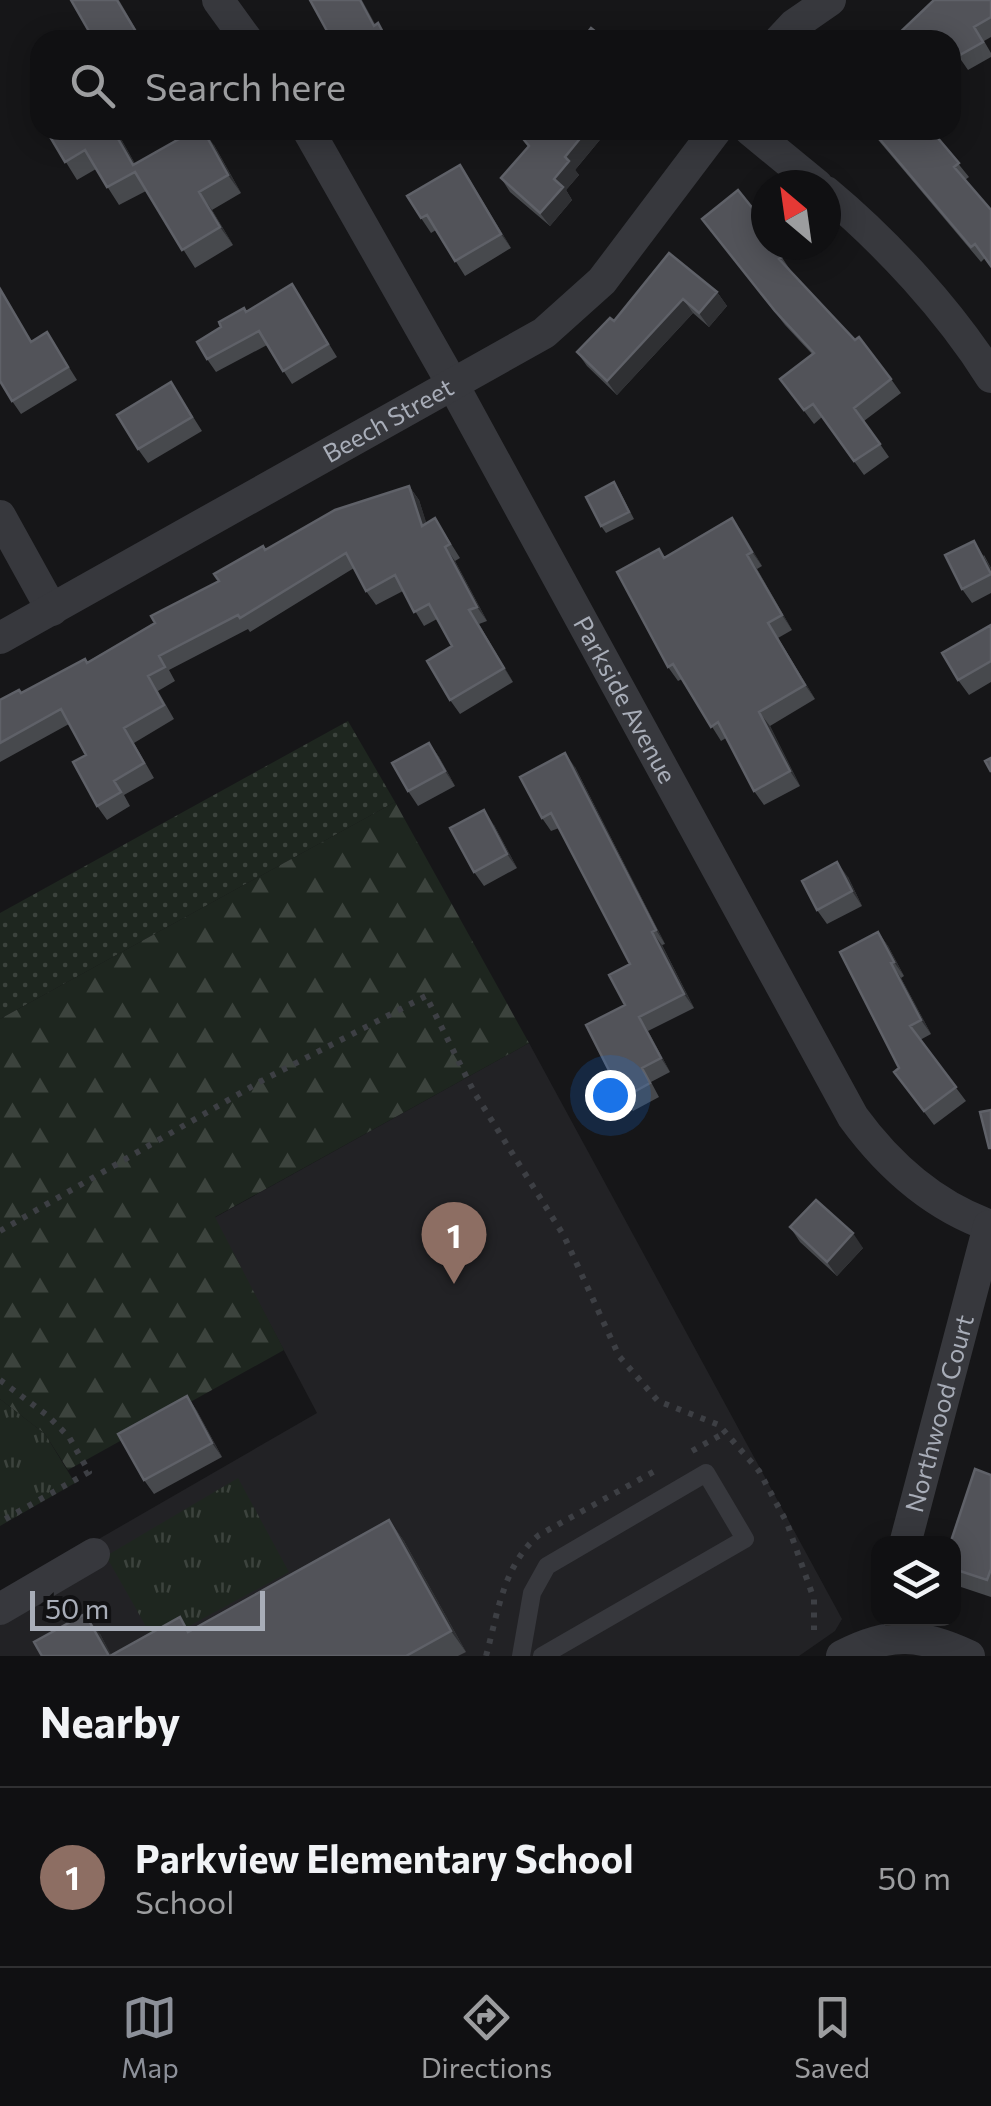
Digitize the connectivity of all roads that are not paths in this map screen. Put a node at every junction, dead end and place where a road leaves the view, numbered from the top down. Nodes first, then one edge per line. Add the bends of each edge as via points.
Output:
1 (218, 0) edge
2 (830, 0) edge
3 (240, 30) edge
4 (789, 30) edge
5 (314, 140) edge
6 (708, 140) edge
7 (762, 140) edge
8 (799, 170) edge
9 (841, 205) edge
10 (991, 377) edge
11 (452, 385) junction
12 (0, 516) edge
13 (52, 610) junction
14 (0, 638) edge
15 (990, 1226) edge
16 (908, 1536) edge
17 (94, 1554) dead end
18 (0, 1609) edge
19 (884, 1628) edge
20 (521, 1656) edge
21 (542, 1656) edge
22 (842, 1656) edge
23 (968, 1656) edge

1 - 3 street
2 - 4 street
5 - 11 street, Parkside Avenue
6 - 11 street, Beech Street via 602,281 544,333
7 - 8 street
9 - 10 street via 880,240
11 - 13 street, Beech Street
11 - 15 street, Parkside Avenue via 854,1116 901,1172 960,1214
12 - 13 street
13 - 14 street, Beech Street
15 - 16 street, Northwood Court
17 - 18 street
19 - 22 street
19 - 23 street
20 - 21 lane via 532,1593 547,1566 706,1473 744,1539

